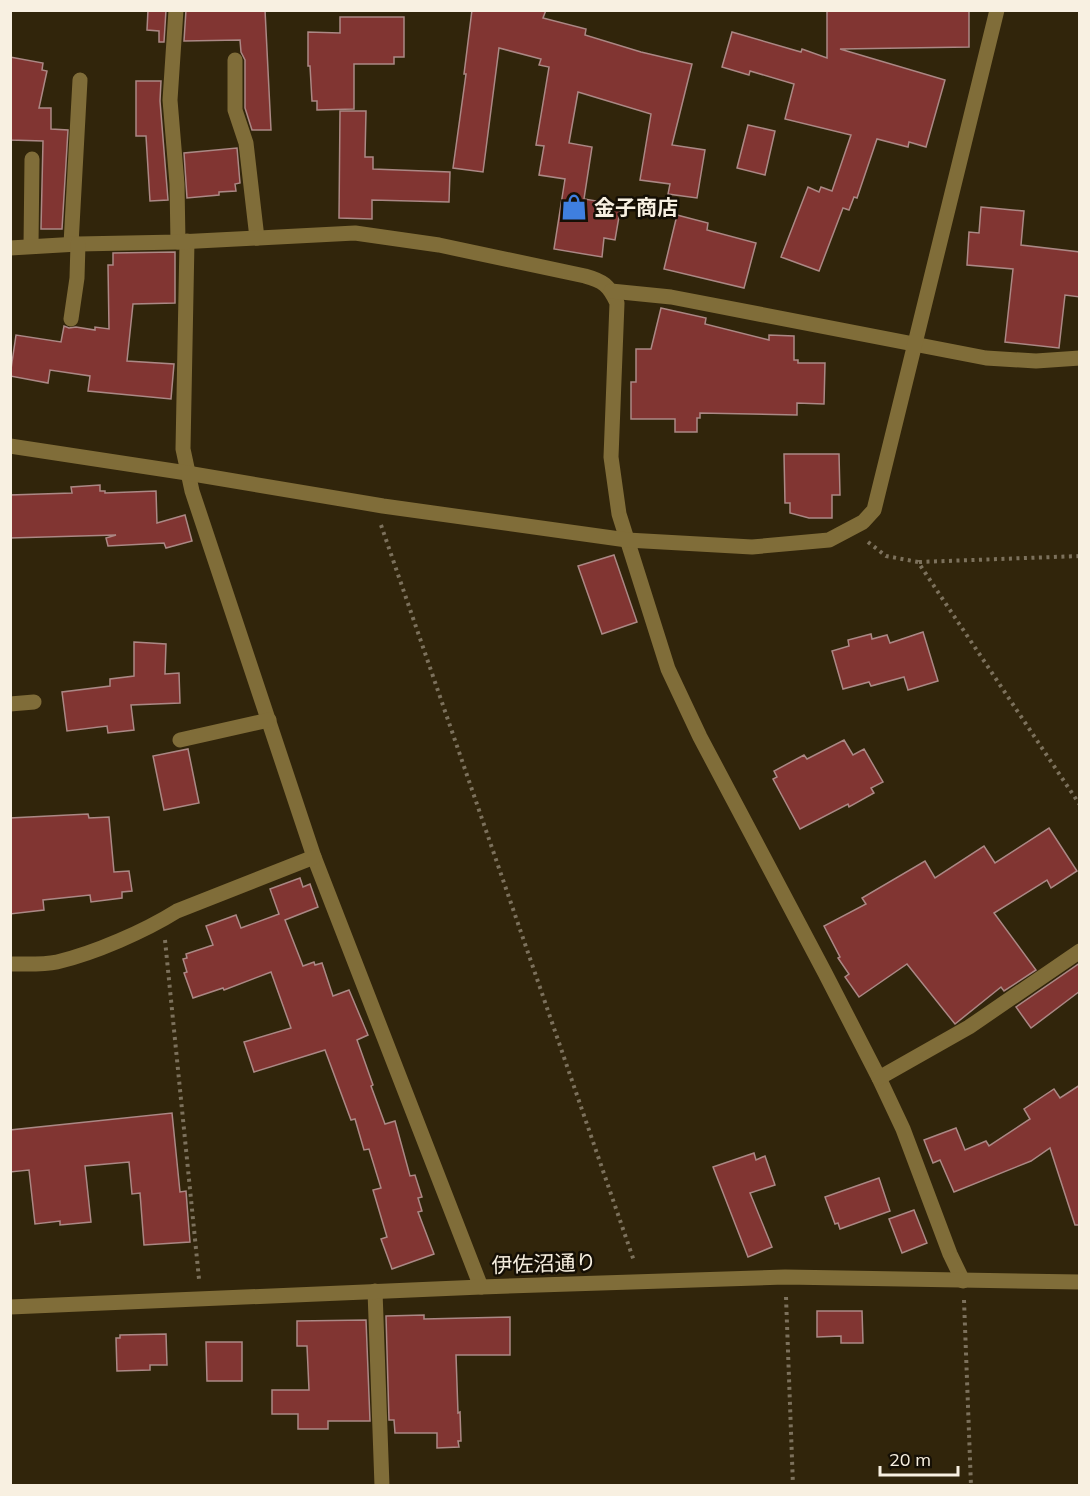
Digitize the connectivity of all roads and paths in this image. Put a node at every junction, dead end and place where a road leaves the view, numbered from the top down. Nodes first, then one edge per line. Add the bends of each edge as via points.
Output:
1 (176, 10) edge
2 (997, 10) edge
3 (235, 60) dead end
4 (80, 80) dead end
5 (32, 159) dead end
6 (256, 238) junction
7 (182, 242) junction
8 (75, 244) junction
9 (31, 246) junction
10 (10, 248) edge
11 (611, 291) junction
12 (71, 319) dead end
13 (913, 344) junction
14 (1080, 358) edge
15 (10, 446) edge
16 (187, 473) junction
17 (383, 506) junction
18 (846, 532) junction
19 (627, 540) junction
20 (1080, 556) edge
21 (918, 562) junction
22 (34, 702) dead end
23 (10, 704) edge
24 (268, 720) junction
25 (180, 740) dead end
26 (1080, 805) edge
27 (314, 858) junction
28 (159, 922) junction
29 (1080, 951) edge
30 (10, 964) edge
31 (879, 1078) junction
32 (785, 1277) junction
33 (641, 1281) junction
34 (963, 1281) junction
35 (1080, 1282) edge
36 (481, 1287) junction
37 (375, 1292) junction
38 (201, 1299) junction
39 (10, 1307) edge
40 (382, 1485) edge
41 (793, 1485) edge
42 (970, 1485) edge

1 - 7 street via 171,100
2 - 13 street
3 - 6 street via 235,110 246,143
4 - 8 street
5 - 9 street
6 - 7 street
6 - 11 street via 355,233 439,245 585,276 601,281
7 - 8 street
7 - 16 street via 183,449
8 - 9 street
8 - 12 street via 77,278
9 - 10 street
11 - 13 street via 671,297
11 - 19 street via 616,303 610,457
13 - 14 street via 986,358
13 - 18 street via 874,510
15 - 16 street
16 - 17 street
16 - 24 street
17 - 19 street
17 - 33 path via 380,524
18 - 19 street via 829,540 752,547
18 - 21 path via 886,556
19 - 31 street via 668,669
20 - 21 path
21 - 26 path
22 - 23 street
24 - 25 street
24 - 27 street
27 - 28 street via 177,911
27 - 36 street
28 - 30 street via 56,962
28 - 38 path via 166,945
29 - 31 street via 969,1027
31 - 34 street
32 - 33 street, 伊佐沼通り
32 - 34 street, 伊佐沼通り
32 - 41 path
33 - 36 street, 伊佐沼通り
34 - 35 street, 伊佐沼通り
34 - 42 path
36 - 37 street, 伊佐沼通り
37 - 38 street, 伊佐沼通り
37 - 40 street
38 - 39 street, 伊佐沼通り

